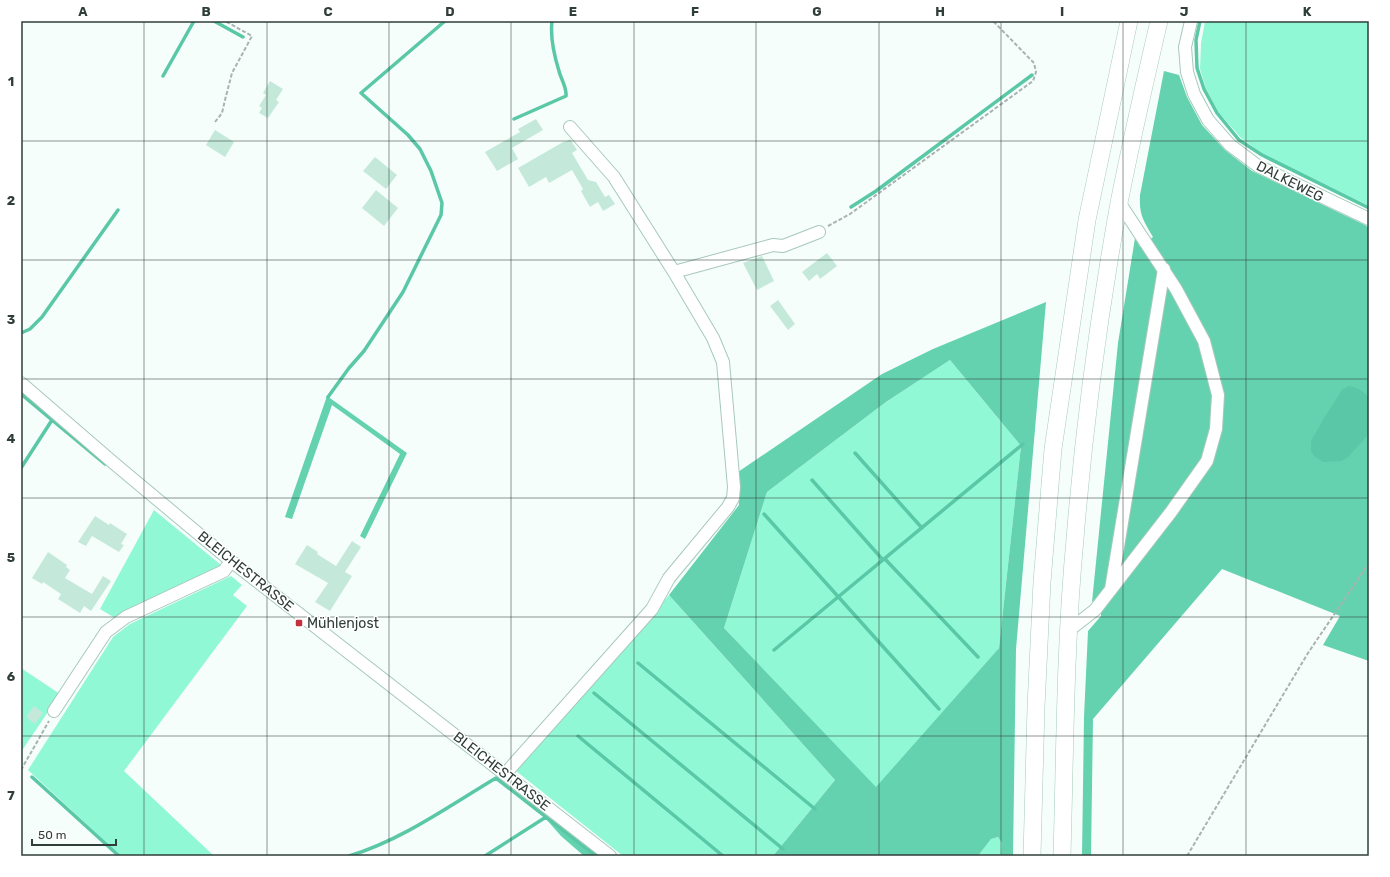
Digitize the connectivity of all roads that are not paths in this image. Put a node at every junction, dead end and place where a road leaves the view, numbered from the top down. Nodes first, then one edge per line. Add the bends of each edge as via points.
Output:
1 (1129, 21) edge
2 (1159, 21) edge
3 (1191, 21) edge
4 (570, 127) dead end
5 (1119, 202) junction
6 (1369, 219) edge
7 (819, 232) road end
8 (1164, 269) junction
9 (674, 272) junction
10 (21, 383) edge
11 (232, 561) junction
12 (1110, 590) junction
13 (1068, 631) junction
14 (54, 711) road end
15 (506, 774) junction
16 (610, 856) edge
17 (1032, 856) edge
18 (1062, 856) edge

1 - 17 highway via 1087,220 1053,449 1042,582
2 - 5 highway
3 - 6 street, DALKEWEG via 1185,47 1187,72 1194,94 1208,120 1230,146 1258,166
4 - 9 street via 614,177
5 - 8 street
5 - 13 highway via 1099,324 1085,438 1074,539
7 - 9 street via 783,246 773,245
8 - 12 street
8 - 12 street via 1204,341 1218,395 1216,429 1207,461
9 - 15 street via 713,338 723,362 733,498 669,578 652,609
10 - 11 street, BLEICHESTRASSE
11 - 14 street via 224,571 126,617 106,632
11 - 15 street, BLEICHESTRASSE
12 - 13 street via 1095,610
13 - 18 highway
15 - 16 street, BLEICHESTRASSE

